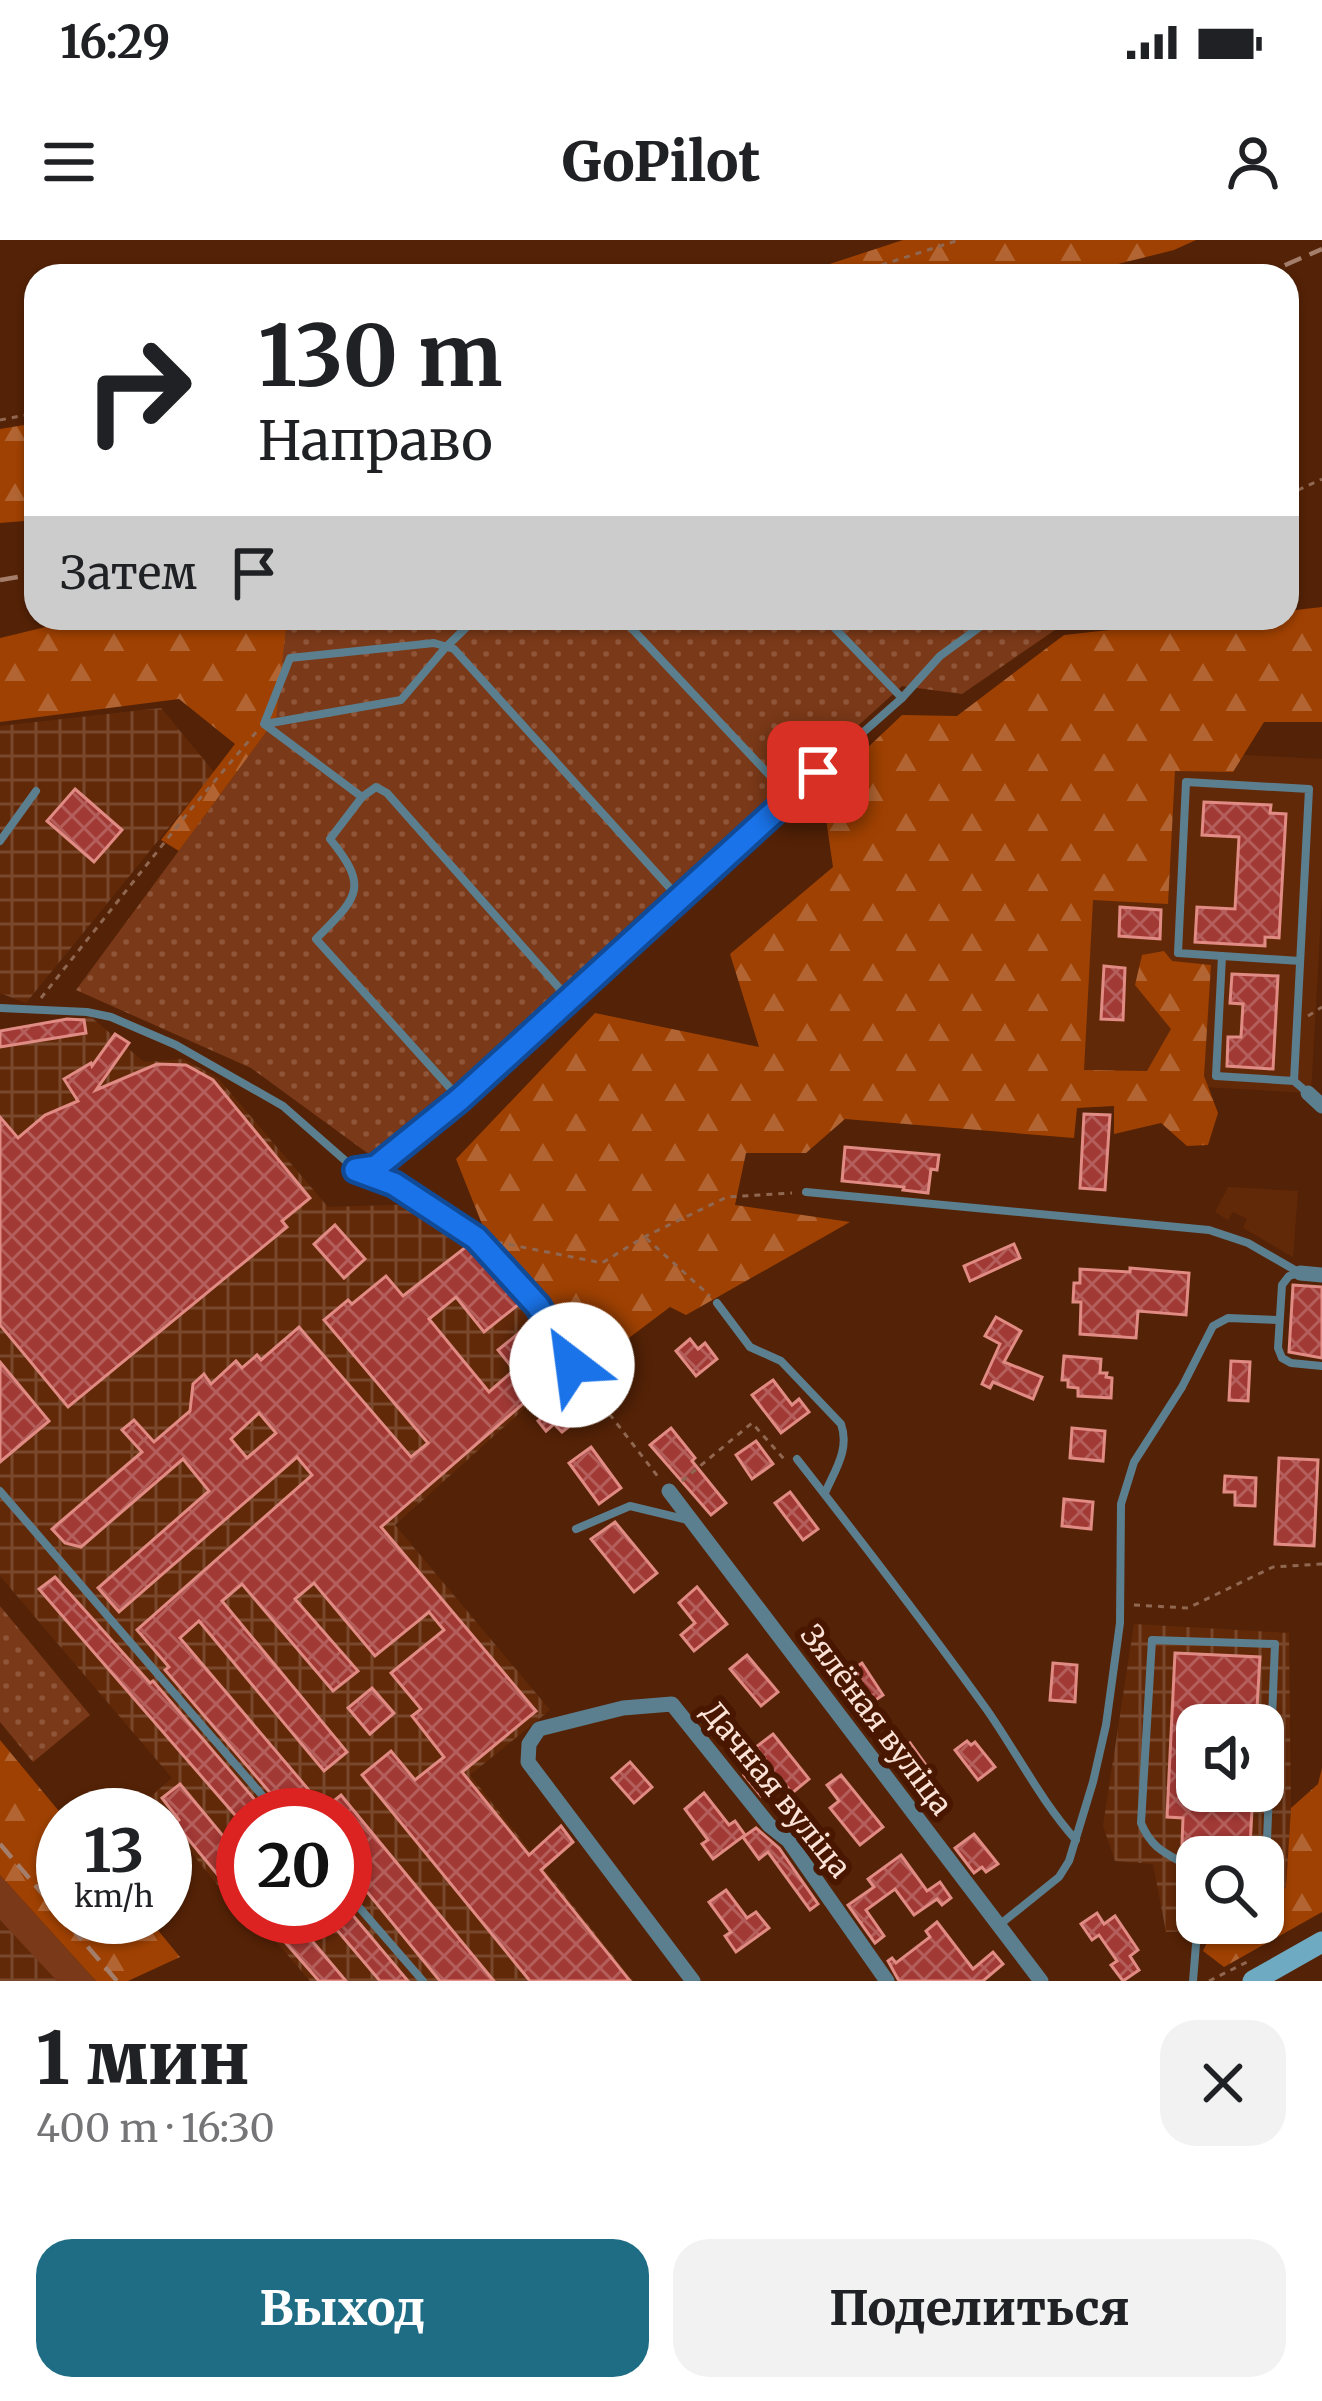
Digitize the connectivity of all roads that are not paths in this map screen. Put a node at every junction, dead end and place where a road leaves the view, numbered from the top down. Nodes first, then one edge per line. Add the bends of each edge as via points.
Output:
1 (464, 630) edge
2 (633, 630) edge
3 (837, 630) edge
4 (976, 630) edge
5 (446, 647) junction
6 (902, 698) junction
7 (264, 724) junction
8 (36, 791) dead end
9 (362, 796) junction
10 (790, 797) junction
11 (0, 841) edge
12 (679, 898) junction
13 (1222, 956) junction
14 (1300, 961) junction
15 (568, 998) junction
16 (0, 1008) edge
17 (1294, 1081) junction
18 (1308, 1093) joint
19 (460, 1099) junction
20 (1322, 1106) edge
21 (356, 1170) junction
22 (806, 1192) road end
23 (1300, 1273) junction
24 (1322, 1275) edge
25 (717, 1303) road end
26 (1279, 1320) junction
27 (572, 1365) road end
28 (1322, 1366) edge
29 (797, 1459) road end
30 (0, 1491) edge
31 (669, 1491) road end
32 (825, 1494) junction
33 (691, 1520) junction
34 (576, 1529) dead end
35 (255, 1788) edge
36 (1266, 1836) edge
37 (1076, 1840) junction
38 (1176, 1859) edge
39 (372, 1923) edge
40 (998, 1926) junction
41 (1322, 1942) edge
42 (1196, 1944) edge
43 (1255, 1980) edge
44 (423, 1981) edge
45 (693, 1981) edge
46 (887, 1981) edge
47 (1041, 1981) edge
48 (1193, 1981) edge

1 - 5 lane
2 - 10 lane
3 - 6 lane
4 - 6 lane
5 - 7 lane via 401,700
5 - 7 lane via 290,658
5 - 12 lane
6 - 10 lane
7 - 9 lane
8 - 11 lane
9 - 15 lane via 376,787 387,793
9 - 19 lane via 330,839 356,881 354,897 316,939
10 - 12 lane
12 - 15 lane
13 - 14 lane
13 - 14 lane via 1178,953 1186,782 1309,790
13 - 17 lane via 1216,1076
14 - 17 lane
15 - 19 lane
16 - 21 lane via 111,1017 176,1046 283,1106
17 - 18 lane
18 - 20 street
19 - 21 lane via 376,1167
21 - 27 lane via 394,1184 476,1238 538,1306
22 - 23 lane via 1208,1230
23 - 24 street
23 - 26 lane via 1282,1285
25 - 32 lane via 751,1347 781,1361 841,1424 844,1450
26 - 28 lane via 1282,1358
26 - 37 lane via 1228,1318 1213,1326 1134,1462 1121,1504 1106,1725
29 - 32 lane
30 - 35 lane
31 - 33 street, Зялёная вуліца
32 - 37 lane
33 - 34 lane via 630,1506
33 - 40 street, Зялёная вуліца
36 - 38 lane via 1275,1644 1153,1640 1141,1823 1148,1839
37 - 40 lane via 1059,1877
39 - 44 lane
40 - 47 street, Зялёная вуліца
41 - 43 street
42 - 48 lane
45 - 46 street, Дачная вуліца via 528,1762 539,1729 672,1704 788,1840

